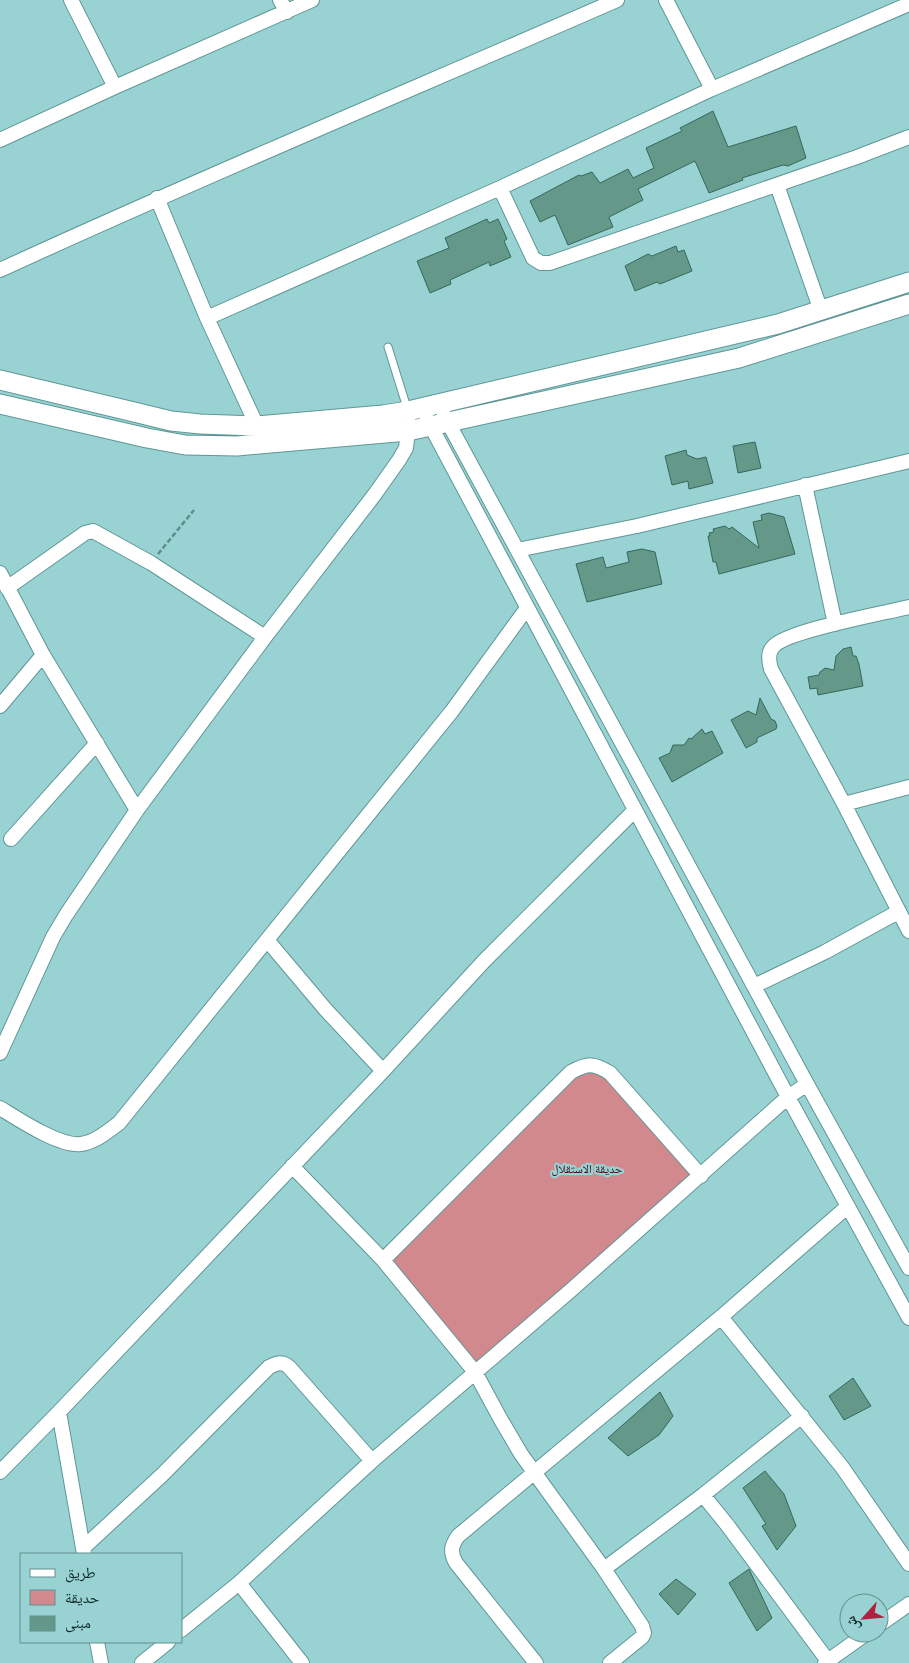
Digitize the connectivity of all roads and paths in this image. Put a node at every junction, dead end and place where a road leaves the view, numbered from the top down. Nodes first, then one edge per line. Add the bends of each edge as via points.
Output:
1 (71, 0) edge
2 (312, 0) edge
3 (617, 0) edge
4 (666, 0) edge
5 (909, 4) edge
6 (283, 6) edge
7 (115, 87) junction
8 (712, 89) junction
9 (909, 137) edge
10 (0, 140) edge
11 (777, 185) junction
12 (500, 188) junction
13 (157, 198) junction
14 (0, 270) edge
15 (909, 282) edge
16 (909, 304) edge
17 (821, 310) junction
18 (207, 318) junction
19 (388, 347) dead end
20 (0, 380) edge
21 (0, 404) edge
22 (422, 407) junction
23 (439, 424) junction
24 (257, 426) junction
25 (408, 431) junction
26 (909, 461) edge
27 (806, 485) junction
28 (194, 510) dead end
29 (517, 550) junction
30 (151, 563) junction
31 (0, 574) edge
32 (7, 588) junction
33 (909, 607) edge
34 (527, 608) junction
35 (835, 624) junction
36 (265, 637) junction
37 (43, 655) junction
38 (0, 706) edge
39 (97, 743) junction
40 (909, 787) edge
41 (844, 804) junction
42 (137, 810) junction
43 (635, 810) junction
44 (12, 839) dead end
45 (898, 912) junction
46 (909, 931) edge
47 (267, 940) junction
48 (754, 986) junction
49 (0, 1053) edge
50 (384, 1071) junction
51 (807, 1084) junction
52 (788, 1097) junction
53 (0, 1108) edge
54 (292, 1166) junction
55 (701, 1176) junction
56 (847, 1207) junction
57 (383, 1260) junction
58 (909, 1268) edge
59 (721, 1317) junction
60 (909, 1318) edge
61 (476, 1372) junction
62 (59, 1412) junction
63 (802, 1416) junction
64 (372, 1461) junction
65 (0, 1472) edge
66 (534, 1473) junction
67 (703, 1495) junction
68 (83, 1551) edge
69 (909, 1564) edge
70 (604, 1568) junction
71 (239, 1583) junction
72 (909, 1604) edge
73 (889, 1618) edge
74 (182, 1629) edge
75 (97, 1643) edge
76 (167, 1643) edge
77 (853, 1643) edge
78 (826, 1662) edge
79 (101, 1663) edge
80 (142, 1663) edge
81 (302, 1663) edge
82 (536, 1663) edge
83 (610, 1663) edge

1 - 7 street
2 - 6 street
3 - 13 street
4 - 8 street
5 - 8 street
6 - 7 street
7 - 10 street
8 - 12 street
9 - 11 street
11 - 12 street via 550,263 540,263 533,258
11 - 17 street
12 - 18 street
13 - 14 street
13 - 18 street
15 - 17 main road
16 - 23 main road via 739,358
17 - 22 main road via 778,324
18 - 24 street
19 - 22 lane
20 - 24 main road via 171,420
21 - 25 main road via 185,445 237,446
22 - 23 street
22 - 24 main road via 383,415
22 - 25 street
23 - 25 main road
23 - 29 street
23 - 34 street
25 - 36 street via 406,448 387,477
26 - 27 street
27 - 29 street via 637,526
27 - 35 street
28 - 30 path
29 - 48 street
30 - 32 street via 93,531 85,533
30 - 36 street
31 - 32 street
32 - 37 street
33 - 35 street
34 - 43 street
34 - 47 street via 452,711
35 - 41 street via 781,640 772,648 769,657 771,669
36 - 42 street
37 - 38 street
37 - 39 street
39 - 42 street
39 - 44 street
40 - 41 street
41 - 45 street
42 - 49 street via 52,937
43 - 50 street via 484,961
43 - 52 street
45 - 46 street
45 - 48 street
47 - 50 street via 326,1010
47 - 53 street via 118,1123 102,1136 80,1144 58,1140
48 - 51 street
50 - 54 street
51 - 52 street
51 - 58 street
52 - 55 street
52 - 56 street
54 - 57 street
54 - 62 street
55 - 57 street via 610,1073 598,1066 585,1065 571,1072
55 - 61 street
56 - 59 street
56 - 60 street
57 - 61 street
59 - 63 street
59 - 66 street
61 - 64 street
61 - 66 street via 504,1426
62 - 65 street
62 - 68 street
63 - 67 street
63 - 69 street via 842,1467
64 - 68 street via 289,1368 279,1362 269,1367
64 - 71 street
66 - 70 street
66 - 82 street via 458,1536 451,1554
67 - 70 street
67 - 78 street
70 - 83 street via 644,1633
71 - 74 street
71 - 81 street
72 - 73 street
75 - 79 street
76 - 80 street
77 - 78 street

